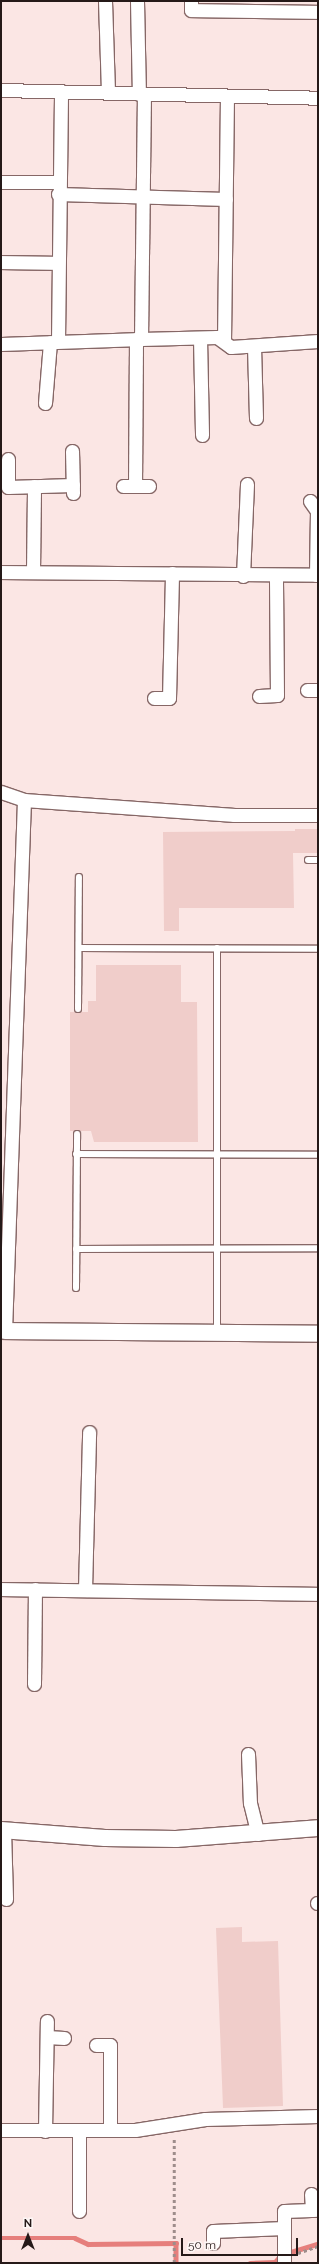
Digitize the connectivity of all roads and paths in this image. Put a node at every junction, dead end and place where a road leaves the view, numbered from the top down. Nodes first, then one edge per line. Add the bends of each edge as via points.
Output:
1 (104, 1) edge
2 (137, 1) edge
3 (191, 1) edge
4 (318, 12) edge
5 (1, 90) edge
6 (61, 91) junction
7 (108, 93) junction
8 (142, 94) junction
9 (227, 97) junction
10 (318, 98) edge
11 (1, 182) edge
12 (58, 188) junction
13 (143, 196) junction
14 (226, 198) junction
15 (1, 262) edge
16 (58, 264) junction
17 (200, 338) junction
18 (139, 339) junction
19 (54, 341) junction
20 (224, 341) junction
21 (318, 342) edge
22 (1, 344) edge
23 (254, 346) junction
24 (1, 347) edge
25 (45, 404) dead end
26 (256, 418) dead end
27 (202, 435) dead end
28 (72, 451) dead end
29 (8, 459) edge
30 (247, 484) dead end
31 (34, 486) junction
32 (149, 486) dead end
33 (310, 501) dead end
34 (33, 571) junction
35 (1, 572) edge
36 (172, 573) junction
37 (317, 575) edge
38 (243, 576) junction
39 (276, 576) junction
40 (259, 696) dead end
41 (154, 698) dead end
42 (1, 792) edge
43 (24, 800) junction
44 (318, 815) edge
45 (308, 860) dead end
46 (318, 860) edge
47 (79, 877) dead end
48 (79, 948) junction
49 (217, 948) junction
50 (318, 949) edge
51 (78, 1009) dead end
52 (6, 1111) edge
53 (76, 1134) dead end
54 (76, 1154) junction
55 (217, 1155) junction
56 (318, 1155) edge
57 (218, 1248) junction
58 (318, 1248) edge
59 (76, 1249) junction
60 (76, 1288) dead end
61 (3, 1331) edge
62 (318, 1334) edge
63 (217, 1335) junction
64 (90, 1432) dead end
65 (1, 1590) edge
66 (35, 1590) junction
67 (85, 1590) junction
68 (318, 1594) edge
69 (34, 1684) dead end
70 (248, 1754) dead end
71 (318, 1828) edge
72 (2, 1830) edge
73 (258, 1834) junction
74 (6, 1899) dead end
75 (47, 2021) dead end
76 (47, 2037) junction
77 (64, 2038) dead end
78 (96, 2045) dead end
79 (318, 2116) edge
80 (174, 2123) junction
81 (1, 2130) edge
82 (110, 2130) junction
83 (45, 2131) junction
84 (79, 2131) junction
85 (311, 2194) dead end
86 (315, 2210) edge
87 (79, 2211) dead end
88 (284, 2228) junction
89 (213, 2243) dead end
90 (318, 2246) edge
91 (284, 2260) edge
92 (174, 2263) edge

1 - 7 street
2 - 8 street
3 - 4 street via 191,10
5 - 6 street
6 - 7 street
6 - 12 street
7 - 8 street
8 - 9 street
8 - 13 street
9 - 10 street
9 - 14 street
11 - 12 street
12 - 13 street
12 - 16 street
13 - 14 street
13 - 18 street
14 - 20 street
15 - 16 street
16 - 19 street
17 - 18 street
17 - 20 street
17 - 27 street
18 - 19 street
18 - 32 street via 129,486
19 - 22 street
19 - 25 street
20 - 23 street via 231,347
21 - 23 street
22 - 24 street
23 - 26 street
28 - 31 street via 73,489
29 - 31 street via 8,486
30 - 38 street
31 - 34 street
33 - 37 street via 317,511
34 - 35 street
34 - 36 street
36 - 38 street
36 - 41 street via 169,698
37 - 39 street
38 - 39 street
39 - 40 street via 277,695
42 - 43 street
43 - 44 street via 234,815
43 - 52 street
45 - 46 lane
47 - 48 lane
48 - 49 lane
48 - 51 lane
49 - 50 lane
49 - 55 lane
52 - 61 street
53 - 54 lane
54 - 55 lane
54 - 59 lane
55 - 56 lane
55 - 57 lane
57 - 58 lane
57 - 59 lane
57 - 63 lane
59 - 60 lane
61 - 63 street
62 - 63 street
64 - 67 street
65 - 66 street
66 - 67 street
66 - 69 street
67 - 68 street
70 - 73 street via 250,1803
71 - 73 street
72 - 73 street via 105,1838
72 - 74 street
75 - 76 street
76 - 77 street
76 - 83 street
78 - 82 street via 110,2045
79 - 80 street via 205,2119
80 - 82 street
80 - 92 path
81 - 83 street
82 - 84 street
83 - 84 street
84 - 87 street
85 - 86 street
86 - 88 street via 284,2211
88 - 89 street via 213,2231
88 - 91 street
90 - 91 path

